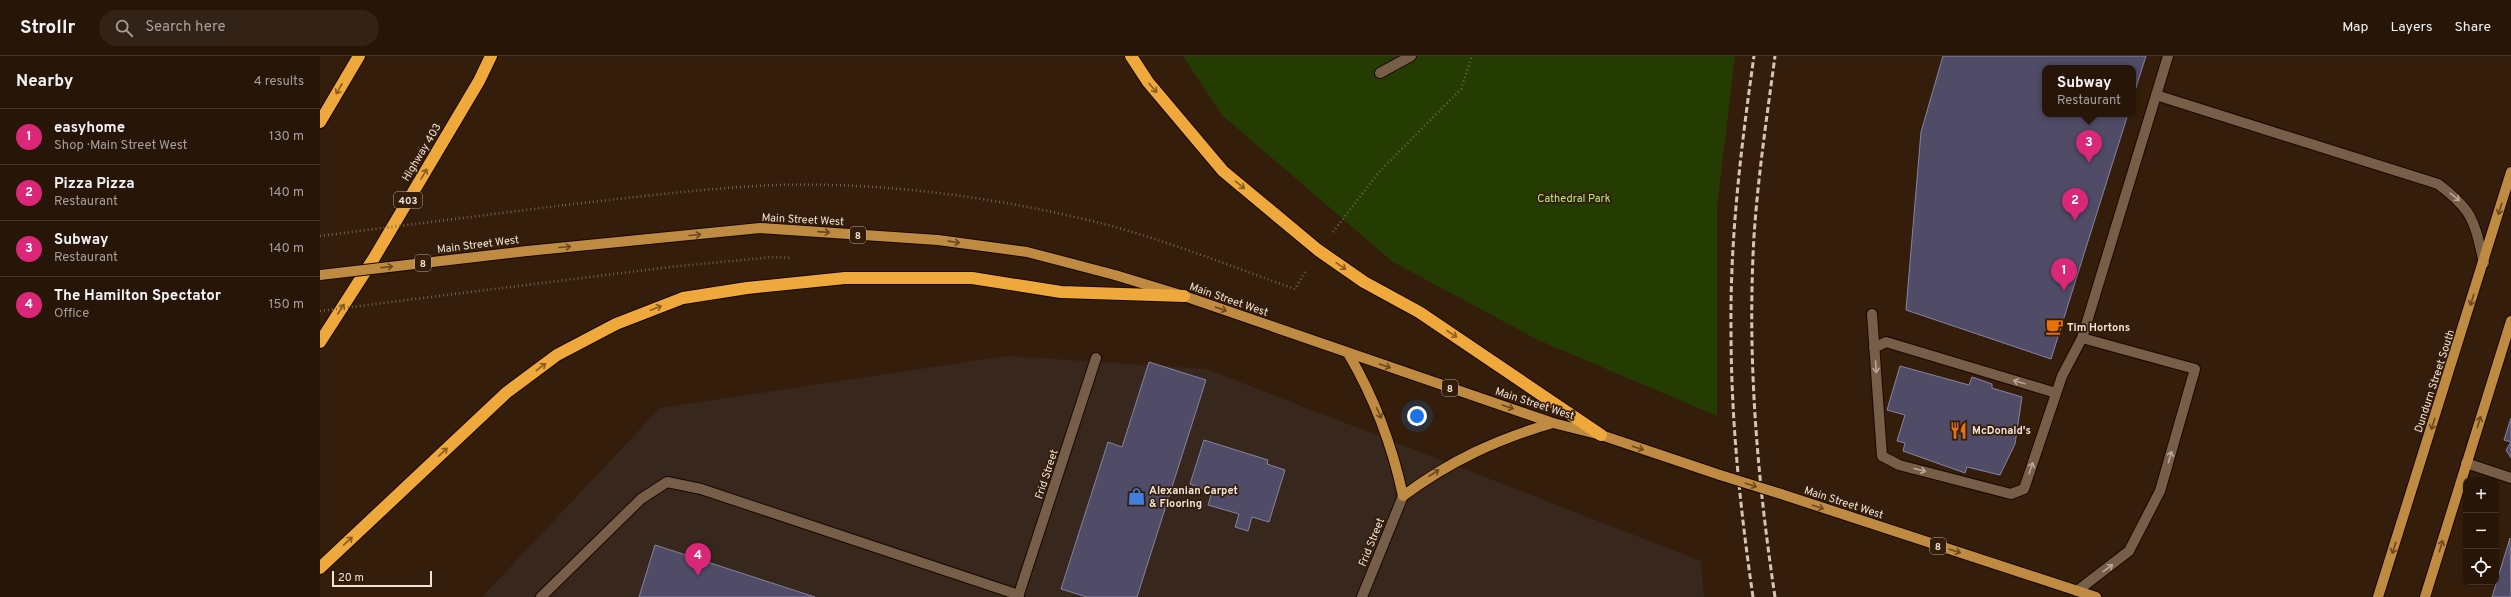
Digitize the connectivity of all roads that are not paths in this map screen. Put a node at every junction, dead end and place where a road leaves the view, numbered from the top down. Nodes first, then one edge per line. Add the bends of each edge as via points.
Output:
1 (359, 56) edge
2 (491, 56) edge
3 (1131, 56) edge
4 (1410, 56) edge
5 (2168, 56) edge
6 (1380, 73) dead end
7 (2156, 95) junction
8 (320, 122) edge
9 (2511, 172) edge
10 (2484, 263) junction
11 (320, 275) edge
12 (1184, 296) junction
13 (1872, 314) dead end
14 (2511, 321) edge
15 (2082, 338) junction
16 (320, 342) edge
17 (1874, 348) junction
18 (1348, 353) junction
19 (1096, 358) dead end
20 (2056, 393) junction
21 (1553, 422) junction
22 (1601, 435) junction
23 (2466, 464) junction
24 (2511, 478) edge
25 (1403, 496) junction
26 (320, 568) edge
27 (2077, 591) junction
28 (1019, 596) edge
29 (541, 597) edge
30 (1362, 597) edge
31 (2096, 597) edge
32 (2378, 597) edge
33 (2425, 597) edge

1 -> 8 highway
16 -> 2 highway, Highway 403 / 403 via 374,258 479,81
3 -> 22 highway via 1148,82 1223,171 1318,250 1364,282 1418,312
4 - 6 street
5 - 7 street
7 -> 10 street via 2438,184 2460,201 2474,222
7 - 15 street
9 -> 10 main road, Dundurn Street South
10 -> 32 main road, Dundurn Street South
11 -> 12 main road, Main Street West / 8, bridge via 760,228 938,240 1026,252
12 -> 18 main road, Main Street West / 8
26 -> 12 highway via 506,393 557,355 603,331 684,298 747,288 845,278 972,278 1061,292
13 - 17 street
23 -> 14 main road
15 - 20 street
27 -> 15 street via 2129,551 2160,491 2195,370
20 -> 17 street via 1886,342
17 -> 20 street via 1882,456 1899,465 2011,494 2024,489
18 -> 21 main road, Main Street West / 8
18 -> 25 main road via 1368,386 1384,423 1396,459
19 - 28 street, Frid Street
21 - 22 main road, Main Street West / 8
25 -> 21 main road via 1437,471 1511,435
22 -> 27 main road, Main Street West / 8, bridge
23 - 24 street
33 -> 23 main road
25 - 30 street, Frid Street
27 - 31 main road, Main Street West / 8
28 - 29 street via 701,489 667,482 641,499

